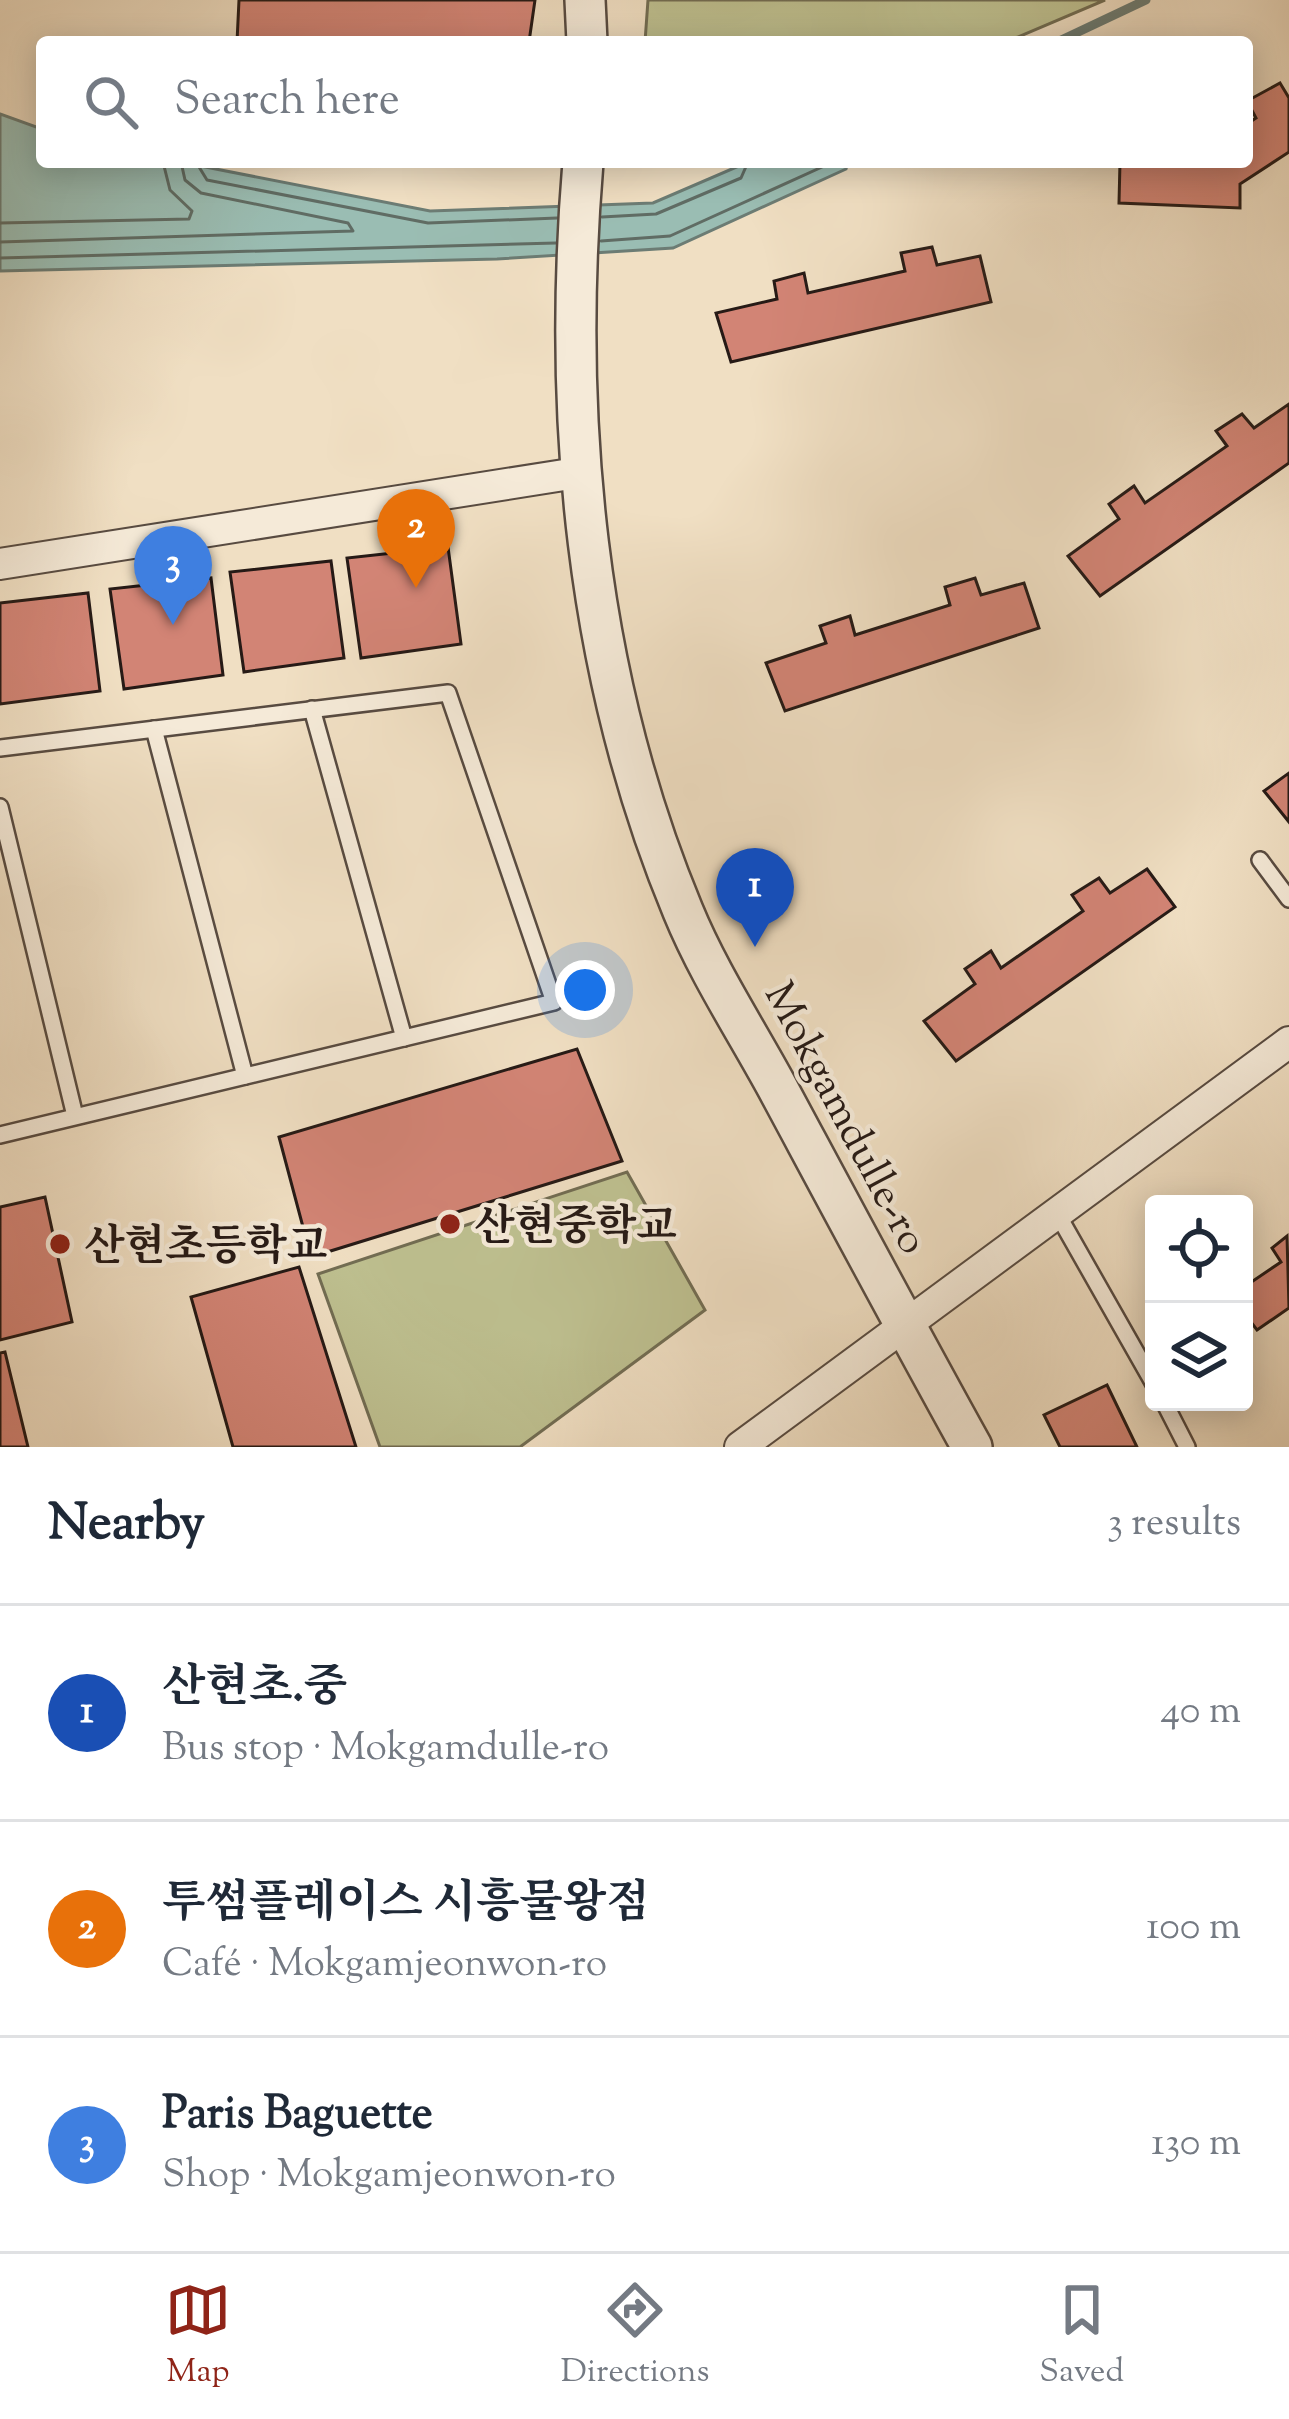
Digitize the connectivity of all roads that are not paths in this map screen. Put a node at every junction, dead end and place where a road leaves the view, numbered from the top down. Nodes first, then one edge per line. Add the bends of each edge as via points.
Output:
1 (585, 0) edge
2 (586, 36) edge
3 (583, 168) edge
4 (584, 472) junction
5 (0, 564) edge
6 (312, 709) junction
7 (154, 729) junction
8 (0, 748) edge
9 (0, 807) edge
10 (1260, 860) dead end
11 (1289, 899) edge
12 (404, 1038) junction
13 (1289, 1042) edge
14 (245, 1076) junction
15 (75, 1116) junction
16 (0, 1135) edge
17 (1058, 1215) junction
18 (904, 1324) junction
19 (1145, 1368) edge
20 (1169, 1411) edge
21 (740, 1447) edge
22 (972, 1447) edge
23 (1187, 1447) edge

1 - 2 street
3 - 4 street, Mokgamdulle-ro via 574,273
4 - 5 street
4 - 18 street, Mokgamdulle-ro via 596,604 623,735 684,913
6 - 7 lane
6 - 12 lane
6 - 12 lane via 448,693 554,1002
7 - 8 lane
7 - 14 lane
9 - 15 lane
10 - 11 lane
12 - 14 lane
13 - 17 street
14 - 15 lane
15 - 16 lane
17 - 18 street
17 - 19 lane
18 - 21 street
18 - 22 street, Mokgamdulle-ro
20 - 23 lane

